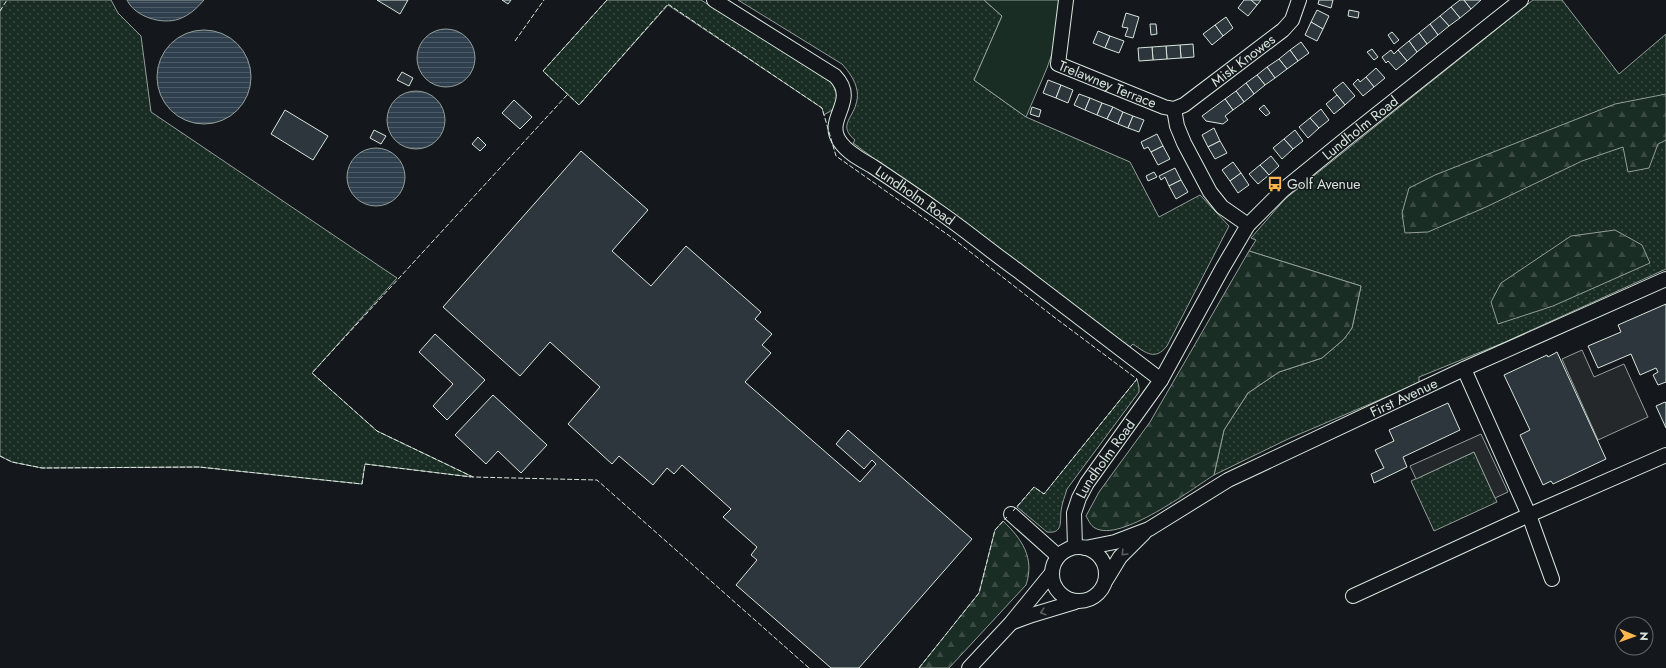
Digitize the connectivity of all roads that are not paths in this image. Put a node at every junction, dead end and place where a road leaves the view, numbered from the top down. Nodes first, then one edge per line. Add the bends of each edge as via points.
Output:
1 (714, 0) edge
2 (1066, 0) edge
3 (1298, 0) edge
4 (1521, 0) edge
5 (1174, 109) junction
6 (1248, 225) junction
7 (1666, 279) edge
8 (1464, 369) junction
9 (1161, 380) junction
10 (1666, 455) edge
11 (1011, 514) dead end
12 (1529, 515) junction
13 (1149, 529) junction
14 (1080, 548) junction
15 (1058, 556) junction
16 (1051, 574) junction
17 (1552, 579) dead end
18 (1105, 582) junction
19 (1353, 596) dead end
20 (1075, 602) junction
21 (1011, 623) junction
22 (969, 668) edge

1 - 9 street, Lundholm Road via 841,82 844,102 836,120 837,137 854,155 935,209
2 - 5 street, Trelawney Terrace via 1058,64 1164,108
3 - 5 street, Misk Knowes via 1292,20 1283,30 1184,105
4 - 6 street, Lundholm Road via 1283,190
5 - 6 street via 1184,143 1210,192 1222,207
6 - 9 street, Lundholm Road
7 - 8 street, First Avenue
8 - 12 street
8 - 13 street, First Avenue via 1228,480
9 - 14 street, Lundholm Road via 1079,498 1074,513
10 - 12 street
11 - 15 street
12 - 17 street
12 - 19 street
13 - 14 street, First Avenue via 1115,542
13 -> 18 street, First Avenue via 1120,557
14 - 15 street via 1066,550
14 - 18 street via 1102,558 1106,567
15 - 16 street
16 - 20 street via 1056,591
16 - 21 street
18 - 20 street via 1094,597
20 -> 21 street
21 - 22 street

